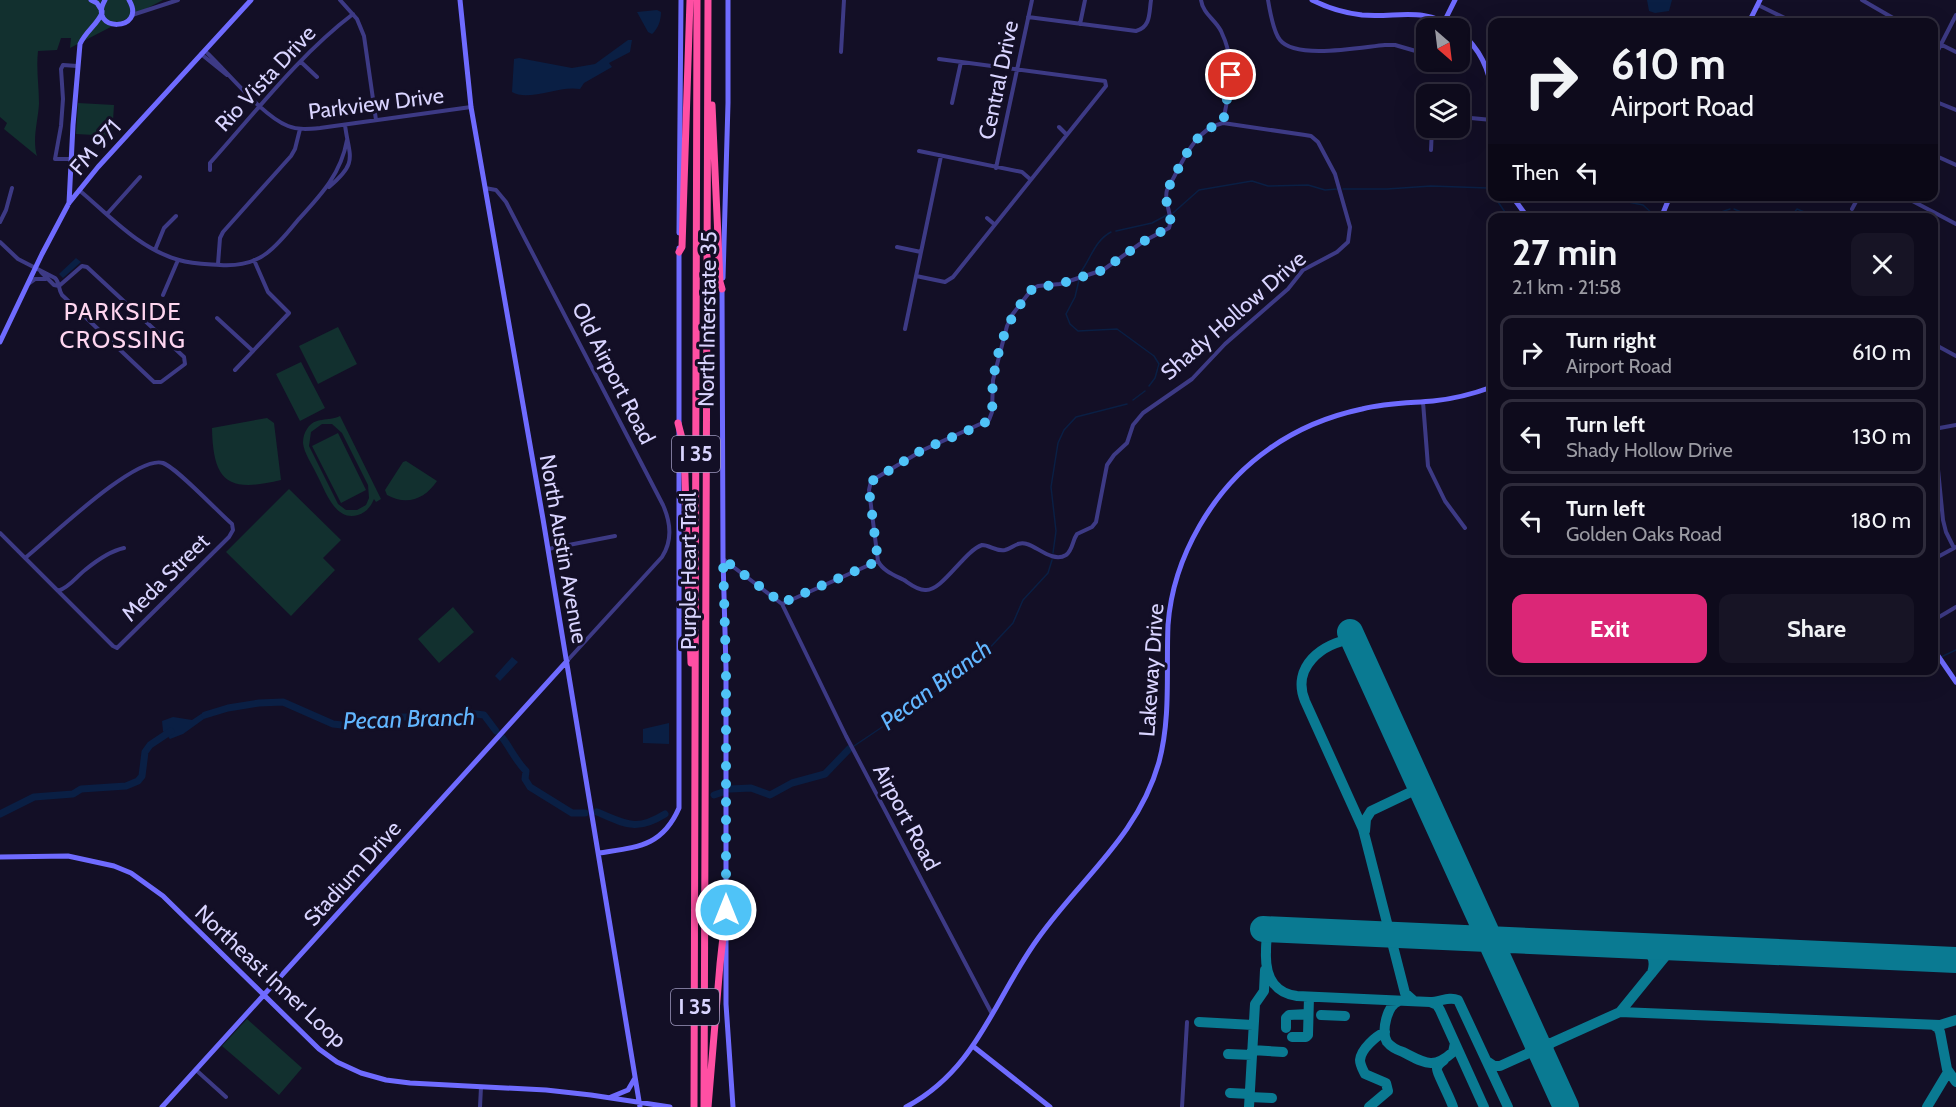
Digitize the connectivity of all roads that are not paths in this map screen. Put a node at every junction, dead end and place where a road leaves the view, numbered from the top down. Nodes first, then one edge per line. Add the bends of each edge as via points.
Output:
1 (105, 0) edge
2 (129, 0) edge
3 (178, 0) edge
4 (251, 0) edge
5 (340, 0) edge
6 (460, 0) edge
7 (681, 0) edge
8 (690, 0) edge
9 (697, 0) edge
10 (708, 0) edge
11 (728, 0) edge
12 (844, 0) edge
13 (1032, 0) edge
14 (1085, 0) edge
15 (1151, 0) edge
16 (1201, 0) edge
17 (1268, 0) edge
18 (1312, 0) edge
19 (1455, 0) edge
20 (1862, 0) edge
21 (94, 1) edge
22 (1759, 3) edge
23 (132, 6) junction
24 (144, 10) junction
25 (102, 12) junction
26 (353, 14) junction
27 (132, 15) junction
28 (1956, 15) edge
29 (1028, 17) junction
30 (1431, 18) edge
31 (1446, 18) edge
32 (1751, 18) edge
33 (1786, 18) edge
34 (1893, 18) edge
35 (107, 22) junction
36 (96, 24) junction
37 (1080, 24) junction
38 (1470, 42) edge
39 (1938, 43) edge
40 (1941, 45) junction
41 (1416, 51) edge
42 (1938, 51) edge
43 (203, 52) junction
44 (841, 52) dead end
45 (1956, 52) edge
46 (939, 59) dead end
47 (708, 61) junction
48 (301, 62) junction
49 (961, 62) junction
50 (77, 66) junction
51 (1018, 69) junction
52 (1488, 74) edge
53 (317, 77) dead end
54 (952, 103) dead end
55 (1938, 103) edge
56 (261, 106) junction
57 (471, 107) junction
58 (1956, 110) edge
59 (1470, 118) edge
60 (376, 120) junction
61 (1488, 120) edge
62 (1223, 123) junction
63 (345, 124) junction
64 (1059, 128) dead end
65 (300, 129) junction
66 (1066, 134) junction
67 (1432, 138) edge
68 (347, 140) junction
69 (1431, 150) dead end
70 (919, 151) dead end
71 (941, 156) junction
72 (1938, 157) edge
73 (71, 159) junction
74 (1956, 165) edge
75 (996, 168) junction
76 (210, 170) dead end
77 (140, 177) dead end
78 (1030, 178) junction
79 (12, 188) dead end
80 (485, 188) junction
81 (79, 190) junction
82 (324, 191) junction
83 (1856, 201) edge
84 (1912, 201) edge
85 (69, 203) junction
86 (1852, 209) dead end
87 (1935, 213) edge
88 (107, 214) junction
89 (1938, 214) edge
90 (176, 216) dead end
91 (987, 218) dead end
92 (0, 222) edge
93 (994, 224) junction
94 (1956, 224) edge
95 (0, 242) edge
96 (897, 247) dead end
97 (154, 250) junction
98 (679, 252) junction
99 (921, 252) junction
100 (178, 260) junction
101 (254, 260) junction
102 (218, 264) junction
103 (38, 270) junction
104 (916, 276) junction
105 (46, 279) junction
106 (28, 284) junction
107 (59, 286) junction
108 (722, 289) junction
109 (163, 295) dead end
110 (217, 318) dead end
111 (905, 329) dead end
112 (0, 342) edge
113 (1938, 346) edge
114 (253, 351) junction
115 (1956, 356) edge
116 (235, 370) dead end
117 (1488, 388) edge
118 (1424, 402) junction
119 (678, 423) junction
120 (1956, 425) edge
121 (1938, 428) edge
122 (1938, 483) edge
123 (1938, 509) edge
124 (1941, 509) junction
125 (1465, 528) dead end
126 (0, 533) edge
127 (615, 536) dead end
128 (1955, 547) edge
129 (124, 548) dead end
130 (548, 549) junction
131 (1938, 557) edge
132 (24, 558) junction
133 (723, 559) junction
134 (878, 561) junction
135 (58, 591) junction
136 (782, 603) junction
137 (1956, 607) edge
138 (1938, 618) edge
139 (1938, 656) edge
140 (567, 662) junction
141 (1956, 682) edge
142 (695, 711) junction
143 (599, 853) junction
144 (0, 857) edge
145 (726, 910) junction
146 (263, 995) junction
147 (993, 1014) junction
148 (1187, 1022) dead end
149 (974, 1047) junction
150 (196, 1070) junction
151 (636, 1077) junction
152 (481, 1085) junction
153 (226, 1097) dead end
154 (609, 1097) junction
155 (640, 1105) edge
156 (162, 1107) edge
157 (480, 1107) edge
158 (670, 1107) edge
159 (694, 1107) edge
160 (706, 1107) edge
161 (733, 1107) edge
162 (906, 1107) edge
163 (1050, 1107) edge
164 (1182, 1107) edge

1 - 21 main road
1 - 25 main road
2 - 23 main road
3 - 24 street
4 - 43 main road, FM 971 / FM 971
5 - 26 street
6 - 57 main road, North Austin Avenue
7 - 98 main road, North Interstate 35
8 - 98 highway
9 - 142 highway, Purple Heart Trail / I 35
10 - 47 highway, Purple Heart Trail / I 35
11 - 108 main road, North Interstate 35
12 - 44 street
13 - 29 street, Central Drive
14 - 37 street
15 - 37 street via 1148,22 1140,30
16 - 62 street via 1205,12 1221,30 1232,65
17 - 41 street via 1278,38 1292,49 1391,45
18 - 30 main road via 1348,13 1413,13
19 - 31 main road
20 - 34 street
21 - 25 main road
22 - 32 main road
22 - 33 street
23 - 24 street
23 - 27 main road
24 - 27 street
25 - 35 main road
25 - 36 main road
26 - 48 street, Rio Vista Drive
26 - 60 street via 364,36
27 - 35 main road via 118,26
28 - 40 street
29 - 37 street
29 - 51 street, Central Drive
35 - 36 main road
36 - 50 main road via 84,34
38 - 52 main road
39 - 40 street
40 - 42 street
40 - 45 street
43 - 56 street, Parkview Drive
43 - 81 main road, FM 971 / FM 971
46 - 49 street
47 - 108 highway
47 - 160 highway, Purple Heart Trail / I 35
48 - 53 street
48 - 56 street, Rio Vista Drive
49 - 51 street
49 - 54 street
50 - 73 main road
50 - 73 street via 63,65 61,69 63,99 55,159
51 - 66 street via 1105,81 1102,92
51 - 75 street, Central Drive
55 - 58 street
56 - 65 street, Parkview Drive via 282,123
56 - 76 street, Rio Vista Drive via 210,163
57 - 60 street, Parkview Drive
57 - 80 main road, North Austin Avenue
59 - 61 street
60 - 63 street, Parkview Drive
62 - 134 street via 1211,126 1197,138 1167,190 1169,228 1103,270 1032,289 1008,324 993,380 989,419 922,450 872,481 869,490
62 - 134 street, Shady Hollow Drive via 1316,139 1337,180 1350,227 1349,238 1337,252 1301,272 1288,289 1192,379 1143,413 1127,442 1107,465 1095,524 1077,534 1068,553 1058,557 1025,543 1003,550 979,545 927,591 895,576
63 - 65 street, Parkview Drive
63 - 68 street
64 - 66 street
65 - 102 street via 291,156 223,232
66 - 78 street
67 - 69 street
68 - 82 street via 339,168
68 - 82 street via 351,150 349,165
70 - 71 street
71 - 75 street
71 - 99 street
72 - 74 street
73 - 85 main road
75 - 78 street via 1022,172
77 - 88 street
78 - 93 street
79 - 92 street
80 - 130 main road, North Austin Avenue
80 - 140 street, Old Airport Road via 495,189 506,202 670,525 670,542 662,557
81 - 85 main road, FM 971 / FM 971
81 - 88 street
82 - 101 street via 274,247
83 - 86 street
84 - 87 street
85 - 103 main road, FM 971 / FM 971
88 - 97 street
89 - 94 street
90 - 97 street via 164,228
91 - 93 street
93 - 104 street via 949,280
95 - 103 street via 18,259
96 - 99 street
97 - 100 street
98 - 119 main road, North Interstate 35
99 - 104 street
100 - 102 street
100 - 109 street
101 - 102 street
101 - 114 street via 268,292 289,313
103 - 105 street
103 - 106 main road, FM 971 / FM 971
103 - 107 street via 50,274
104 - 111 street
105 - 106 street
105 - 107 street
106 - 112 main road, FM 971 / FM 971
107 - 107 street via 86,266 184,357 185,364 161,382 154,382 62,295
108 - 133 main road, North Interstate 35
110 - 114 street
113 - 115 street
114 - 116 street
117 - 118 main road, Lakeway Drive
118 - 125 street via 1428,466 1445,501
118 - 147 main road, Lakeway Drive via 1363,408 1305,428 1254,461 1208,512 1185,556 1171,603 1165,736 1149,789 1119,842 1036,940
119 - 142 highway via 684,446
119 - 143 main road, North Interstate 35 via 679,808 656,839
120 - 121 street
122 - 124 street
123 - 124 street
124 - 128 street via 1946,532
126 - 132 street
127 - 130 street
128 - 131 street
129 - 135 street via 87,568 68,587
130 - 140 main road, North Austin Avenue
132 - 135 street
132 - 135 street, Meda Street via 87,504 141,467 157,462 173,470 232,524 229,537 119,647 113,646
133 - 136 street, Airport Road
133 - 145 main road, North Interstate 35
134 - 136 street
136 - 147 street, Airport Road via 846,736
137 - 138 street
139 - 141 main road
140 - 143 main road, North Austin Avenue
140 - 146 main road, Stadium Drive
142 - 159 highway, Purple Heart Trail / I 35
143 - 151 main road, North Austin Avenue
144 - 146 main road, Northeast Inner Loop via 69,856 131,873 163,896
145 - 160 highway
145 - 161 main road, North Interstate 35 via 726,1004
146 - 150 main road, Stadium Drive
146 - 152 main road, Northeast Inner Loop via 319,1049 361,1073 410,1083
147 - 149 main road, Lakeway Drive
148 - 164 street
149 - 162 main road, Lakeway Drive via 948,1077
149 - 163 main road
150 - 153 street
150 - 156 main road, Stadium Drive
151 - 154 main road via 628,1090
151 - 155 main road, North Austin Avenue
152 - 154 main road, Northeast Inner Loop
152 - 157 street
154 - 155 main road, Northeast Inner Loop
155 - 158 main road

